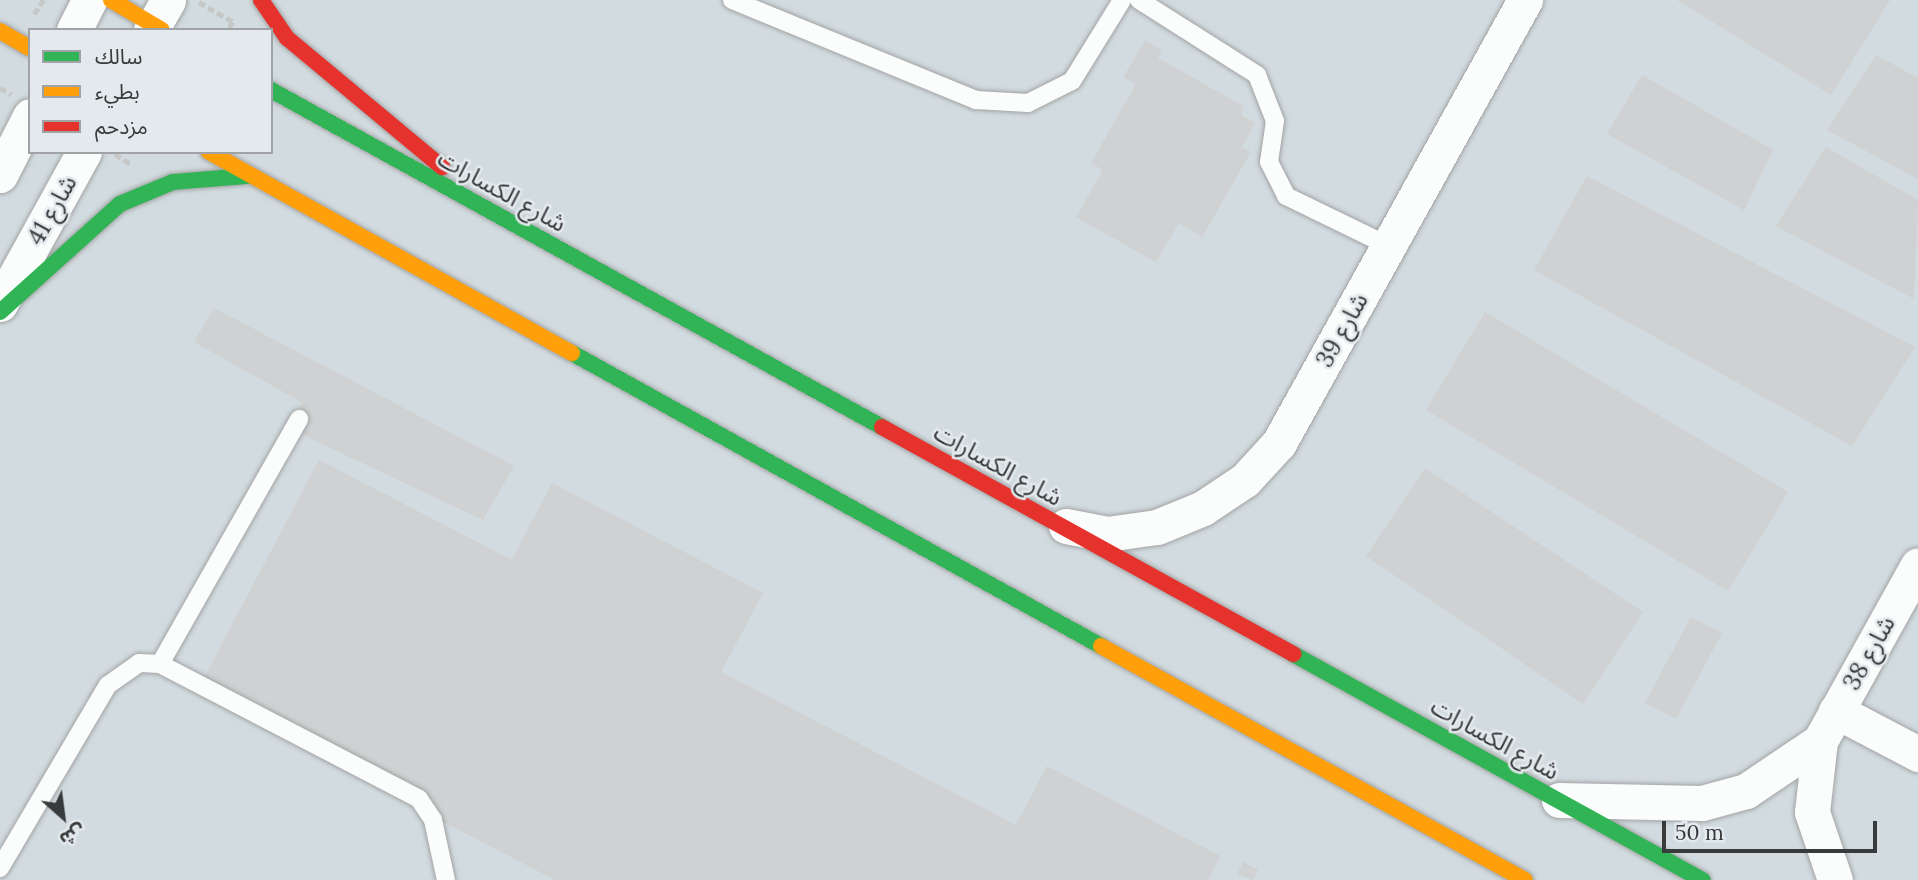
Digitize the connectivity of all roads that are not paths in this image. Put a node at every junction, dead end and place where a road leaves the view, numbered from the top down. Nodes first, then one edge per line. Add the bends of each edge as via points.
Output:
1 (89, 0) edge
2 (111, 0) edge
3 (261, 0) edge
4 (732, 0) edge
5 (1122, 0) edge
6 (1139, 0) edge
7 (1525, 0) edge
8 (159, 21) edge
9 (75, 28) edge
10 (0, 31) edge
11 (28, 47) edge
12 (273, 91) edge
13 (28, 120) edge
14 (83, 154) edge
15 (212, 154) edge
16 (0, 175) edge
17 (248, 176) junction
18 (494, 213) junction
19 (1389, 246) junction
20 (0, 304) edge
21 (0, 312) edge
22 (299, 419) dead end
23 (1060, 525) junction
24 (1918, 565) edge
25 (160, 664) junction
26 (1828, 726) junction
27 (1918, 754) edge
28 (1559, 800) junction
29 (0, 868) edge
30 (446, 880) edge
31 (1525, 880) edge
32 (1703, 880) edge
33 (1835, 880) edge

1 - 9 street
2 - 8 street
3 - 18 street via 287,38
4 - 5 lane via 976,100 1028,103 1072,82
6 - 19 lane via 1257,75 1275,121 1269,162 1286,196
7 - 19 street, شارع 39
10 - 11 street
12 - 18 street, شارع الكسارات
13 - 16 street
14 - 20 street, شارع 41
15 - 17 street
17 - 21 street via 173,182 120,204
17 - 31 street
18 - 23 street, شارع الكسارات
19 - 23 street, شارع 39 via 1279,443 1245,480 1203,508 1157,527 1107,534
22 - 25 lane
23 - 28 street, شارع الكسارات
24 - 26 street, شارع 38
25 - 29 lane via 139,663 108,685
25 - 30 lane via 419,799 433,820
26 - 27 street
26 - 28 street, شارع 38 via 1746,791 1702,803
26 - 33 street, شارع 38 via 1812,812
28 - 32 street, شارع الكسارات

